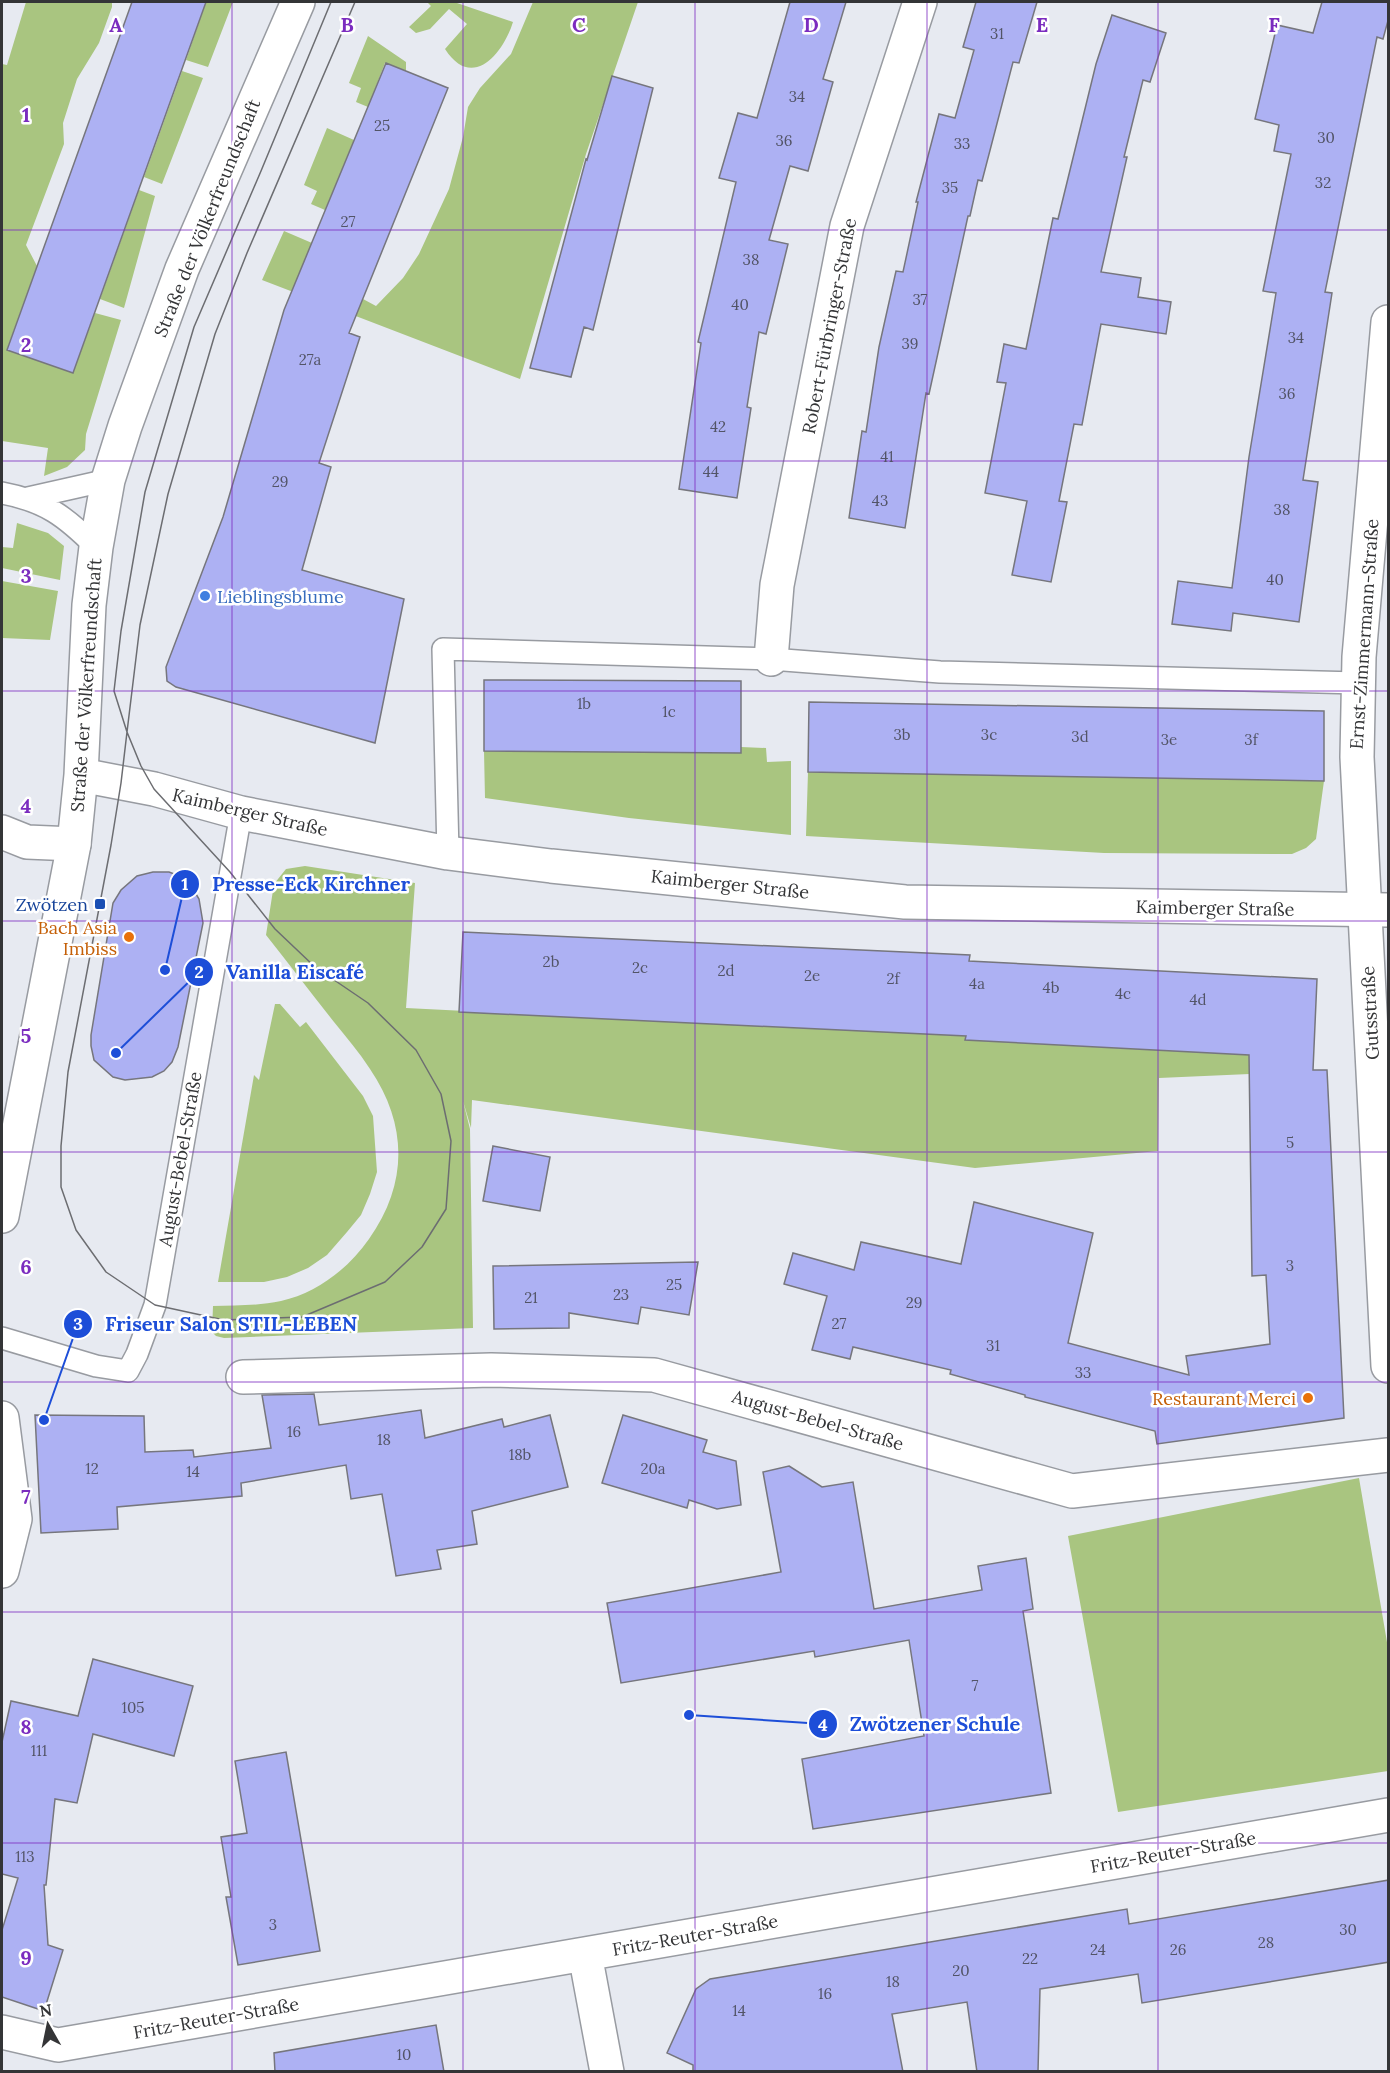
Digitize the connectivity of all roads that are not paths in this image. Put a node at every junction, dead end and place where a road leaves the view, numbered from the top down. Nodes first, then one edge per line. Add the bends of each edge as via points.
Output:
1 (298, 2) edge
2 (920, 2) edge
3 (1389, 322) edge
4 (108, 480) junction
5 (2, 493) edge
6 (28, 498) junction
7 (96, 547) junction
8 (771, 659) junction
9 (1358, 683) junction
10 (81, 775) junction
11 (241, 813) junction
12 (2, 832) edge
13 (74, 844) junction
14 (448, 853) junction
15 (1376, 910) edge
16 (2, 1216) edge
17 (2, 1338) edge
18 (1389, 1366) edge
19 (243, 1377) dead end
20 (2, 1418) edge
21 (1389, 1455) edge
22 (2, 1571) edge
23 (1389, 1815) edge
24 (585, 1954) junction
25 (2, 2032) edge
26 (607, 2072) edge

1 - 4 street, Straße der Völkerfreundschaft via 182,269
2 - 8 street, Robert-Fürbringer-Straße via 847,226 777,585
3 - 9 street, Ernst-Zimmermann-Straße
4 - 6 lane
4 - 7 street, Straße der Völkerfreundschaft
5 - 6 lane
6 - 7 lane via 69,521
7 - 10 street, Straße der Völkerfreundschaft via 89,605
8 - 9 lane via 940,672
8 - 14 lane via 443,649
9 - 15 street, Ernst-Zimmermann-Straße via 1357,757
10 - 11 street, Kaimberger Straße via 154,789
10 - 13 street, Straße der Völkerfreundschaft
11 - 14 street, Kaimberger Straße
11 - 17 lane, August-Bebel-Straße via 155,1305 137,1354 128,1371 96,1366
12 - 13 street via 27,842
13 - 16 street, Straße der Völkerfreundschaft
14 - 15 street, Kaimberger Straße via 905,902
15 - 18 street, Gutsstraße
19 - 21 street, August-Bebel-Straße via 490,1370 654,1374 1072,1491
20 - 22 street via 15,1519
23 - 24 street, Fritz-Reuter-Straße
24 - 25 street, Fritz-Reuter-Straße via 58,2045
24 - 26 street

